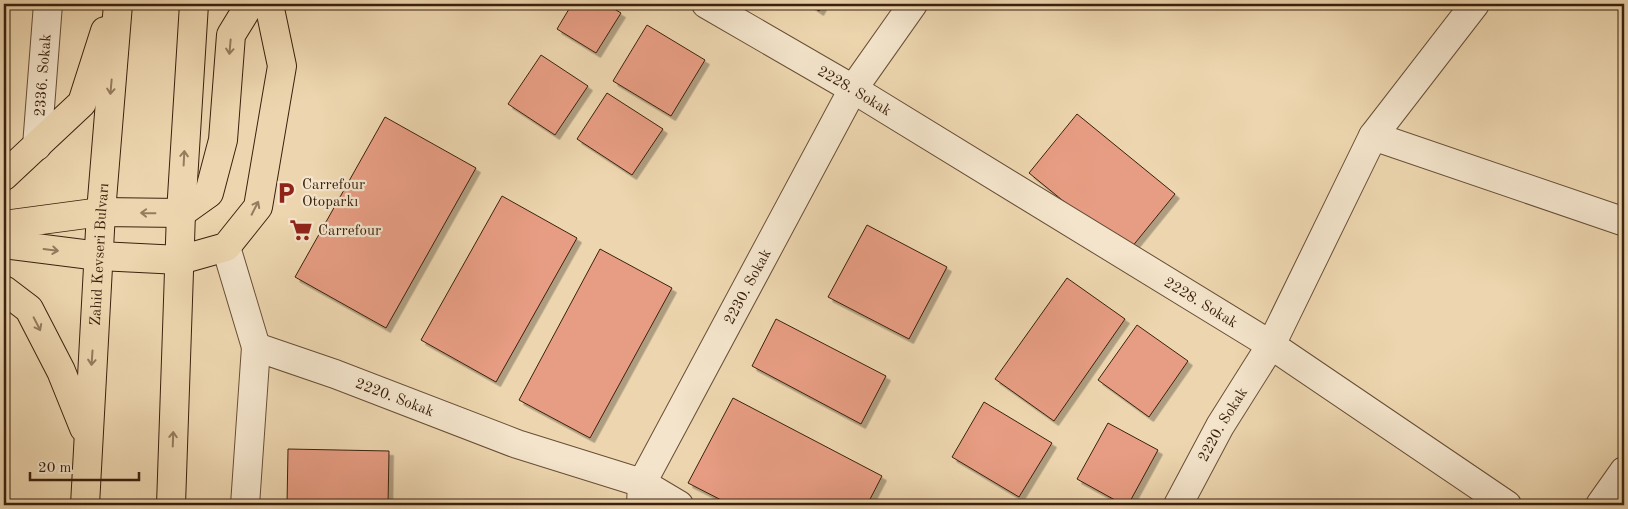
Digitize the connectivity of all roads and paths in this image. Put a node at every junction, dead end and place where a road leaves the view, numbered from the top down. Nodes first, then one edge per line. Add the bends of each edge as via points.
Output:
1 (48, 4) edge
2 (113, 4) edge
3 (118, 4) edge
4 (194, 4) edge
5 (250, 4) edge
6 (269, 4) edge
7 (706, 4) edge
8 (913, 4) edge
9 (1475, 4) edge
10 (854, 89) junction
11 (1373, 136) junction
12 (37, 146) junction
13 (4, 176) edge
14 (101, 212) junction
15 (181, 214) junction
16 (1622, 221) dead end
17 (4, 225) edge
18 (4, 244) edge
19 (226, 248) junction
20 (99, 256) junction
21 (180, 260) junction
22 (4, 290) edge
23 (1271, 345) junction
24 (256, 347) junction
25 (88, 437) junction
26 (1624, 471) edge
27 (642, 494) edge
28 (85, 505) edge
29 (171, 505) edge
30 (245, 505) edge
31 (679, 505) edge
32 (1178, 505) edge
33 (1507, 505) edge
34 (1600, 505) edge

1 - 12 street, 2336. Sokak
2 - 12 main road via 82,103
3 -> 14 main road, Zahid Kevseri Bulvarı
15 -> 4 main road
5 -> 15 main road via 231,36 223,140 208,193
19 -> 6 main road via 258,208 282,66
7 - 10 street, 2228. Sokak
8 - 10 street, 2230. Sokak
9 - 11 street
10 - 23 street, 2228. Sokak
10 - 27 street, 2230. Sokak
11 - 16 street
11 - 23 street
12 - 13 main road
15 -> 14 main road
14 - 17 main road
14 - 20 main road, Zahid Kevseri Bulvarı
15 - 21 main road
18 -> 20 main road
19 - 21 main road
19 - 24 street
20 - 21 main road
20 -> 25 main road, Zahid Kevseri Bulvarı
29 -> 21 main road
22 -> 25 main road via 29,309 62,371
23 - 32 street, 2220. Sokak via 1220,426
23 - 33 street, 2228. Sokak
24 - 27 street, 2220. Sokak via 335,374
24 - 30 street
25 - 28 main road, Zahid Kevseri Bulvarı
26 - 34 street
27 - 31 street, 2220. Sokak

